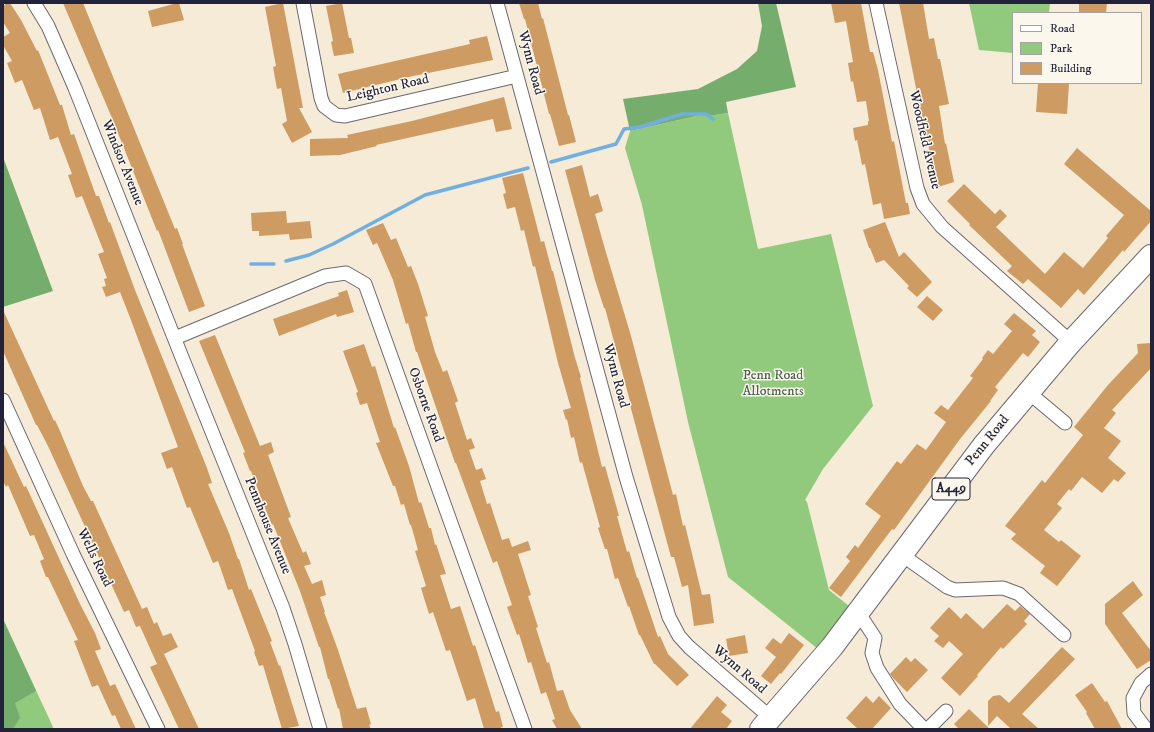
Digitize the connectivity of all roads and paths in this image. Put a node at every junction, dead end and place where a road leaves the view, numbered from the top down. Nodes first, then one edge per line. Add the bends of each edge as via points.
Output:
1 (34, 3) edge
2 (303, 3) edge
3 (497, 3) edge
4 (876, 3) edge
5 (517, 76) junction
6 (1151, 256) edge
7 (175, 338) junction
8 (1071, 342) junction
9 (1028, 392) junction
10 (3, 400) edge
11 (1065, 423) dead end
12 (902, 555) junction
13 (858, 612) junction
14 (1064, 635) dead end
15 (1151, 674) edge
16 (946, 711) dead end
17 (766, 723) edge
18 (158, 729) edge
19 (320, 729) edge
20 (525, 729) edge
21 (924, 729) edge
22 (928, 729) edge
23 (1146, 729) edge

1 - 7 street, Windsor Avenue via 48,26 75,88
2 - 5 street, Leighton Road via 321,98 324,106 336,115 345,116
3 - 5 street, Wynn Road
4 - 8 street, Woodfield Avenue via 917,188 923,204 942,227
5 - 17 street, Wynn Road via 626,477 669,617 679,636 689,647
6 - 8 highway, Penn Road / A449
7 - 19 street, Pennhouse Avenue via 283,608
7 - 20 street, Osborne Road via 325,276 346,273 365,284
8 - 9 highway, Penn Road / A449
9 - 11 street
9 - 12 highway, Penn Road / A449 via 984,445
10 - 18 street, Wells Road via 73,554
12 - 13 highway, Penn Road / A449
12 - 14 street via 955,590 1003,588 1019,594
13 - 17 highway, Penn Road / A449 via 832,647
13 - 21 street via 875,638 872,653 877,668 900,704
15 - 23 street via 1141,683 1133,698 1134,713
16 - 22 street

